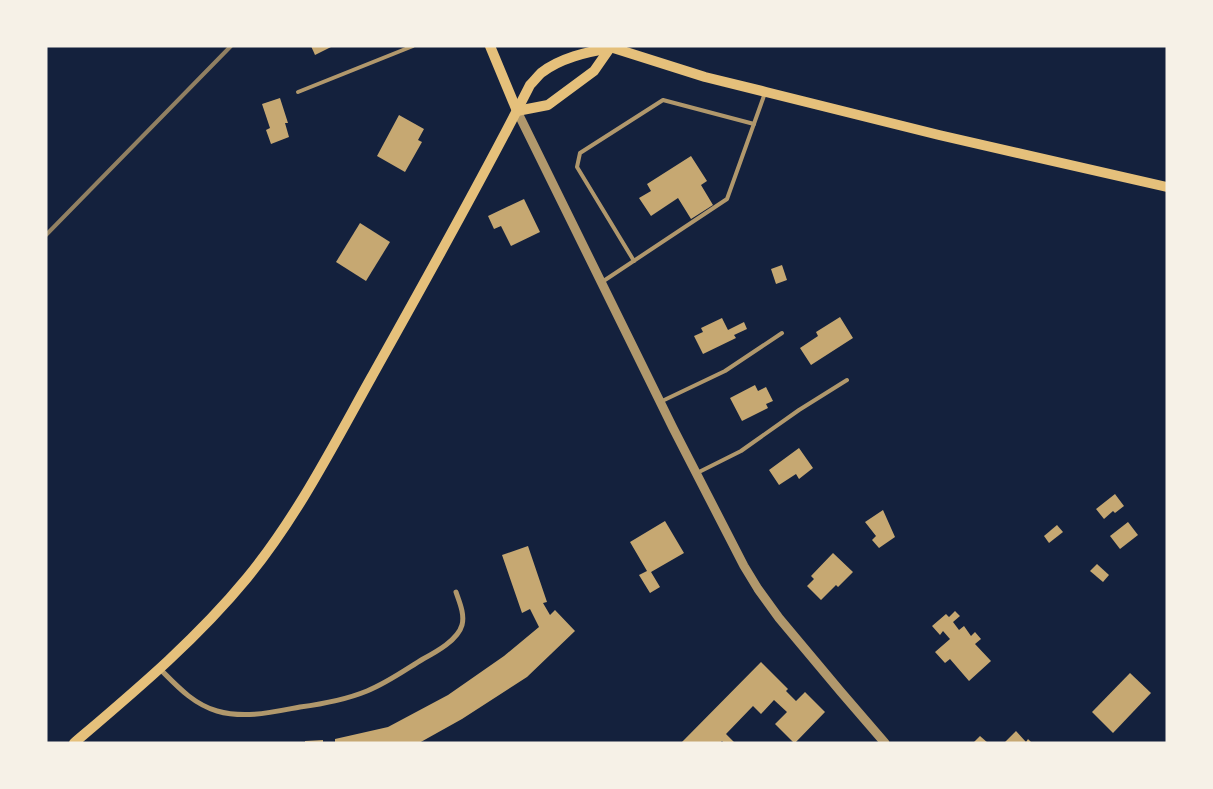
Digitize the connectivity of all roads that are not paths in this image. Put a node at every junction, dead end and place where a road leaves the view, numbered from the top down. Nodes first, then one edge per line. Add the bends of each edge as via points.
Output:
1 (413, 46) edge
2 (490, 46) edge
3 (608, 47) edge
4 (298, 92) dead end
5 (766, 92) junction
6 (517, 110) junction
7 (754, 124) junction
8 (1167, 187) edge
9 (634, 261) junction
10 (602, 282) junction
11 (782, 333) dead end
12 (847, 380) dead end
13 (660, 402) junction
14 (696, 473) junction
15 (456, 592) dead end
16 (160, 668) junction
17 (74, 743) edge
18 (885, 743) edge

1 - 4 lane
2 - 6 main road
3 - 5 main road
3 - 6 main road via 594,71 548,105
3 - 6 main road via 579,54 539,74
5 - 7 lane
5 - 8 main road
6 - 10 street
6 - 16 main road via 412,305 286,524 216,614
7 - 9 lane via 727,199
7 - 9 lane via 663,100 580,153 577,167
9 - 10 lane
10 - 13 street
11 - 13 lane via 725,371
12 - 14 lane via 741,451
13 - 14 street
14 - 18 street via 762,595
15 - 16 street via 463,624 450,642 379,686 342,700 269,713 230,714 195,700
16 - 17 main road

